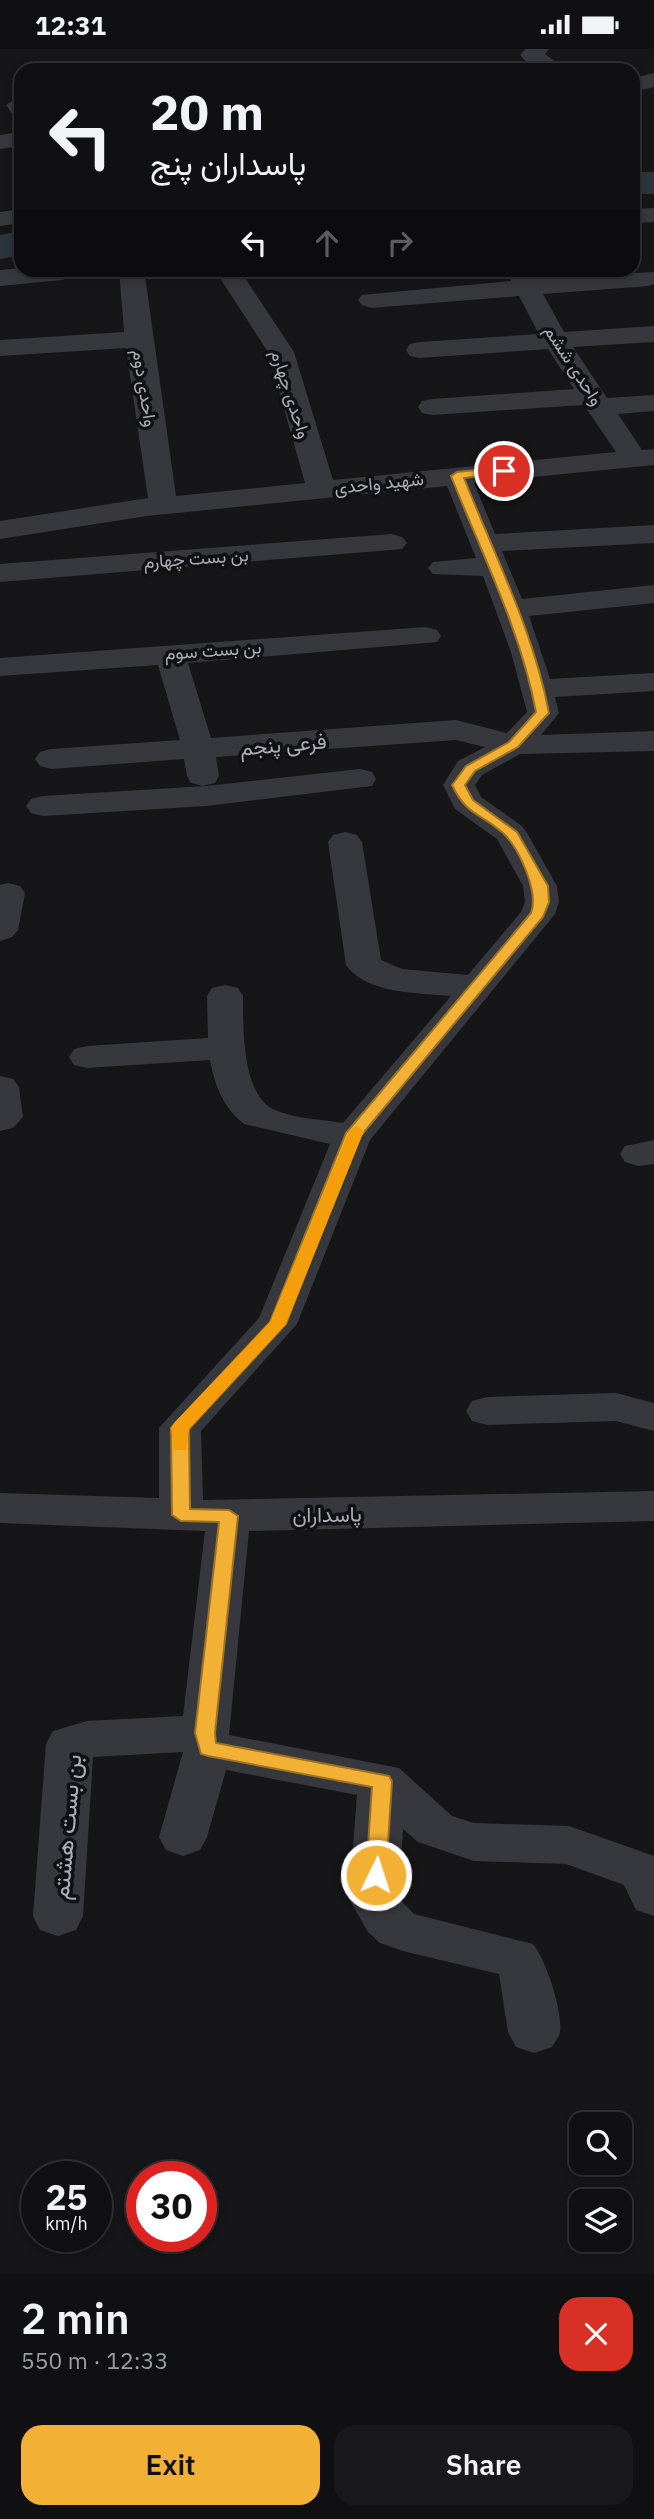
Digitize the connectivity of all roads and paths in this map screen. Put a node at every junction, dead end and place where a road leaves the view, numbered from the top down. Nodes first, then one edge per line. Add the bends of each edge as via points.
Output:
1 (538, 49) edge
2 (544, 63) edge
3 (132, 277) edge
4 (231, 277) edge
5 (523, 278) edge
6 (649, 278) dead end
7 (372, 300) dead end
8 (654, 334) edge
9 (138, 339) junction
10 (556, 341) junction
11 (0, 348) edge
12 (419, 350) dead end
13 (596, 401) junction
14 (654, 403) edge
15 (432, 407) dead end
16 (644, 458) edge
17 (457, 476) junction
18 (321, 489) junction
19 (155, 506) junction
20 (0, 512) edge
21 (0, 530) edge
22 (654, 534) edge
23 (393, 543) dead end
24 (487, 555) junction
25 (443, 568) dead end
26 (0, 573) edge
27 (654, 594) edge
28 (510, 609) junction
29 (426, 635) dead end
30 (170, 653) junction
31 (0, 667) edge
32 (654, 682) edge
33 (538, 689) junction
34 (654, 741) edge
35 (514, 745) junction
36 (200, 750) junction
37 (51, 759) dead end
38 (360, 779) dead end
39 (206, 796) junction
40 (43, 806) dead end
41 (345, 842) dead end
42 (8, 893) dead end
43 (0, 930) edge
44 (477, 987) junction
45 (225, 996) dead end
46 (225, 1048) junction
47 (87, 1057) dead end
48 (0, 1087) edge
49 (0, 1119) edge
50 (352, 1137) junction
51 (487, 1411) dead end
52 (654, 1417) edge
53 (654, 1506) edge
54 (0, 1508) edge
55 (181, 1515) junction
56 (229, 1516) junction
57 (206, 1741) junction
58 (382, 1781) junction
59 (183, 1837) dead end
60 (654, 1896) edge
61 (58, 1916) dead end
62 (534, 2032) dead end

1 - 2 street via 531,55
3 - 9 street, واحدی دوم
4 - 18 street, واحدی چهارم via 281,352
5 - 6 street
5 - 7 street
5 - 10 street, واحدی ششم
8 - 10 street
9 - 11 street
9 - 19 street, واحدی دوم
10 - 12 street
10 - 13 street, واحدی ششم
13 - 14 street
13 - 15 street
13 - 16 street, واحدی ششم
16 - 17 street, شهید واحدی
17 - 18 street, شهید واحدی
17 - 24 street
18 - 19 street, شهید واحدی
19 - 20 street
19 - 21 street
22 - 24 street
23 - 26 street, بن بست چهارم
24 - 25 street
24 - 28 street
27 - 28 street
28 - 33 street
29 - 30 street, بن بست سوم
30 - 31 street, بن بست سوم
30 - 36 street
32 - 33 street
33 - 35 street via 543,713
34 - 35 street
35 - 36 street, فرعی پنجم via 456,730
35 - 44 street via 470,768 459,785 467,802 510,832 540,886 542,902 538,914
36 - 37 street, فرعی پنجم
36 - 39 street
38 - 39 street
39 - 40 street
41 - 44 street via 364,965 388,977
42 - 43 street
44 - 50 street
45 - 46 street
46 - 47 street
46 - 50 street via 244,1105 258,1117
48 - 49 street via 4,1117
50 - 55 street via 277,1324 180,1428
51 - 52 street via 616,1407
53 - 56 street, پاسداران
54 - 55 street, پاسداران
55 - 56 street, پاسداران
56 - 57 street
57 - 58 street
57 - 59 street
57 - 61 street, بن بست هشتم via 87,1739 69,1744
58 - 60 street via 435,1829 474,1842 569,1845 642,1872
58 - 62 street via 374,1899 391,1926 402,1931 515,1958 524,1970

